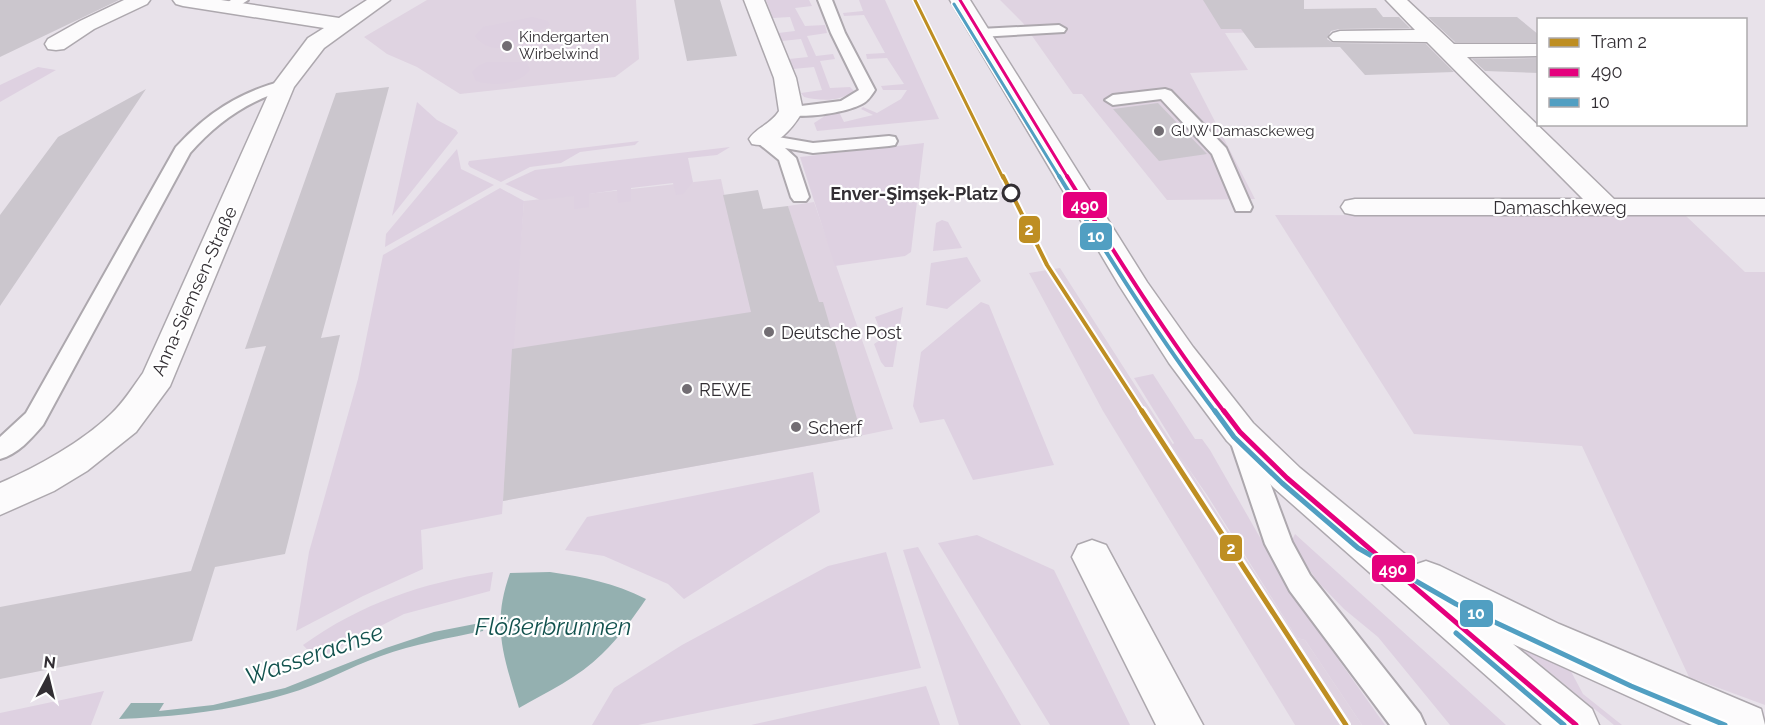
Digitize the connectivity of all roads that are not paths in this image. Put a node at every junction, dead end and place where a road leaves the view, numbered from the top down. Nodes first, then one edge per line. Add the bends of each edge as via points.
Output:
1 (140, 0) edge
2 (183, 0) edge
3 (380, 0) edge
4 (754, 0) edge
5 (825, 0) edge
6 (960, 0) edge
7 (1396, 0) edge
8 (235, 4) edge
9 (341, 25) junction
10 (1059, 29) dead end
11 (980, 33) junction
12 (1340, 37) dead end
13 (1440, 43) junction
14 (56, 44) dead end
15 (1537, 50) edge
16 (283, 86) junction
17 (1113, 100) dead end
18 (791, 111) junction
19 (761, 139) junction
20 (889, 141) dead end
21 (800, 197) dead end
22 (1606, 206) junction
23 (1243, 207) dead end
24 (1355, 207) dead end
25 (1765, 207) edge
26 (1239, 432) junction
27 (0, 450) edge
28 (0, 500) edge
29 (1362, 542) junction
30 (1092, 557) dead end
31 (1180, 725) edge
32 (1409, 725) edge
33 (1576, 725) edge
34 (1745, 725) edge

1 - 14 street
2 - 8 street
3 - 9 street, Anna-Siemsen-Straße
4 - 18 street via 785,78
5 - 18 lane via 867,90 845,105
6 - 11 street
7 - 13 street
8 - 9 street
9 - 16 street, Anna-Siemsen-Straße via 316,44
10 - 11 lane
11 - 26 street via 1134,285
12 - 13 street
13 - 15 street
13 - 22 street
16 - 27 lane via 258,91 226,110 198,131 182,151 35,419
16 - 28 street, Anna-Siemsen-Straße via 158,378 124,423 74,461
17 - 23 lane via 1165,94 1220,152
18 - 19 street via 781,127
19 - 20 lane via 822,148
19 - 21 lane via 787,158
22 - 24 street, Damaschkeweg
22 - 25 street, Damaschkeweg
26 - 29 street
26 - 32 lane via 1279,544 1300,583
29 - 33 street
29 - 34 street via 1529,630
30 - 31 street

